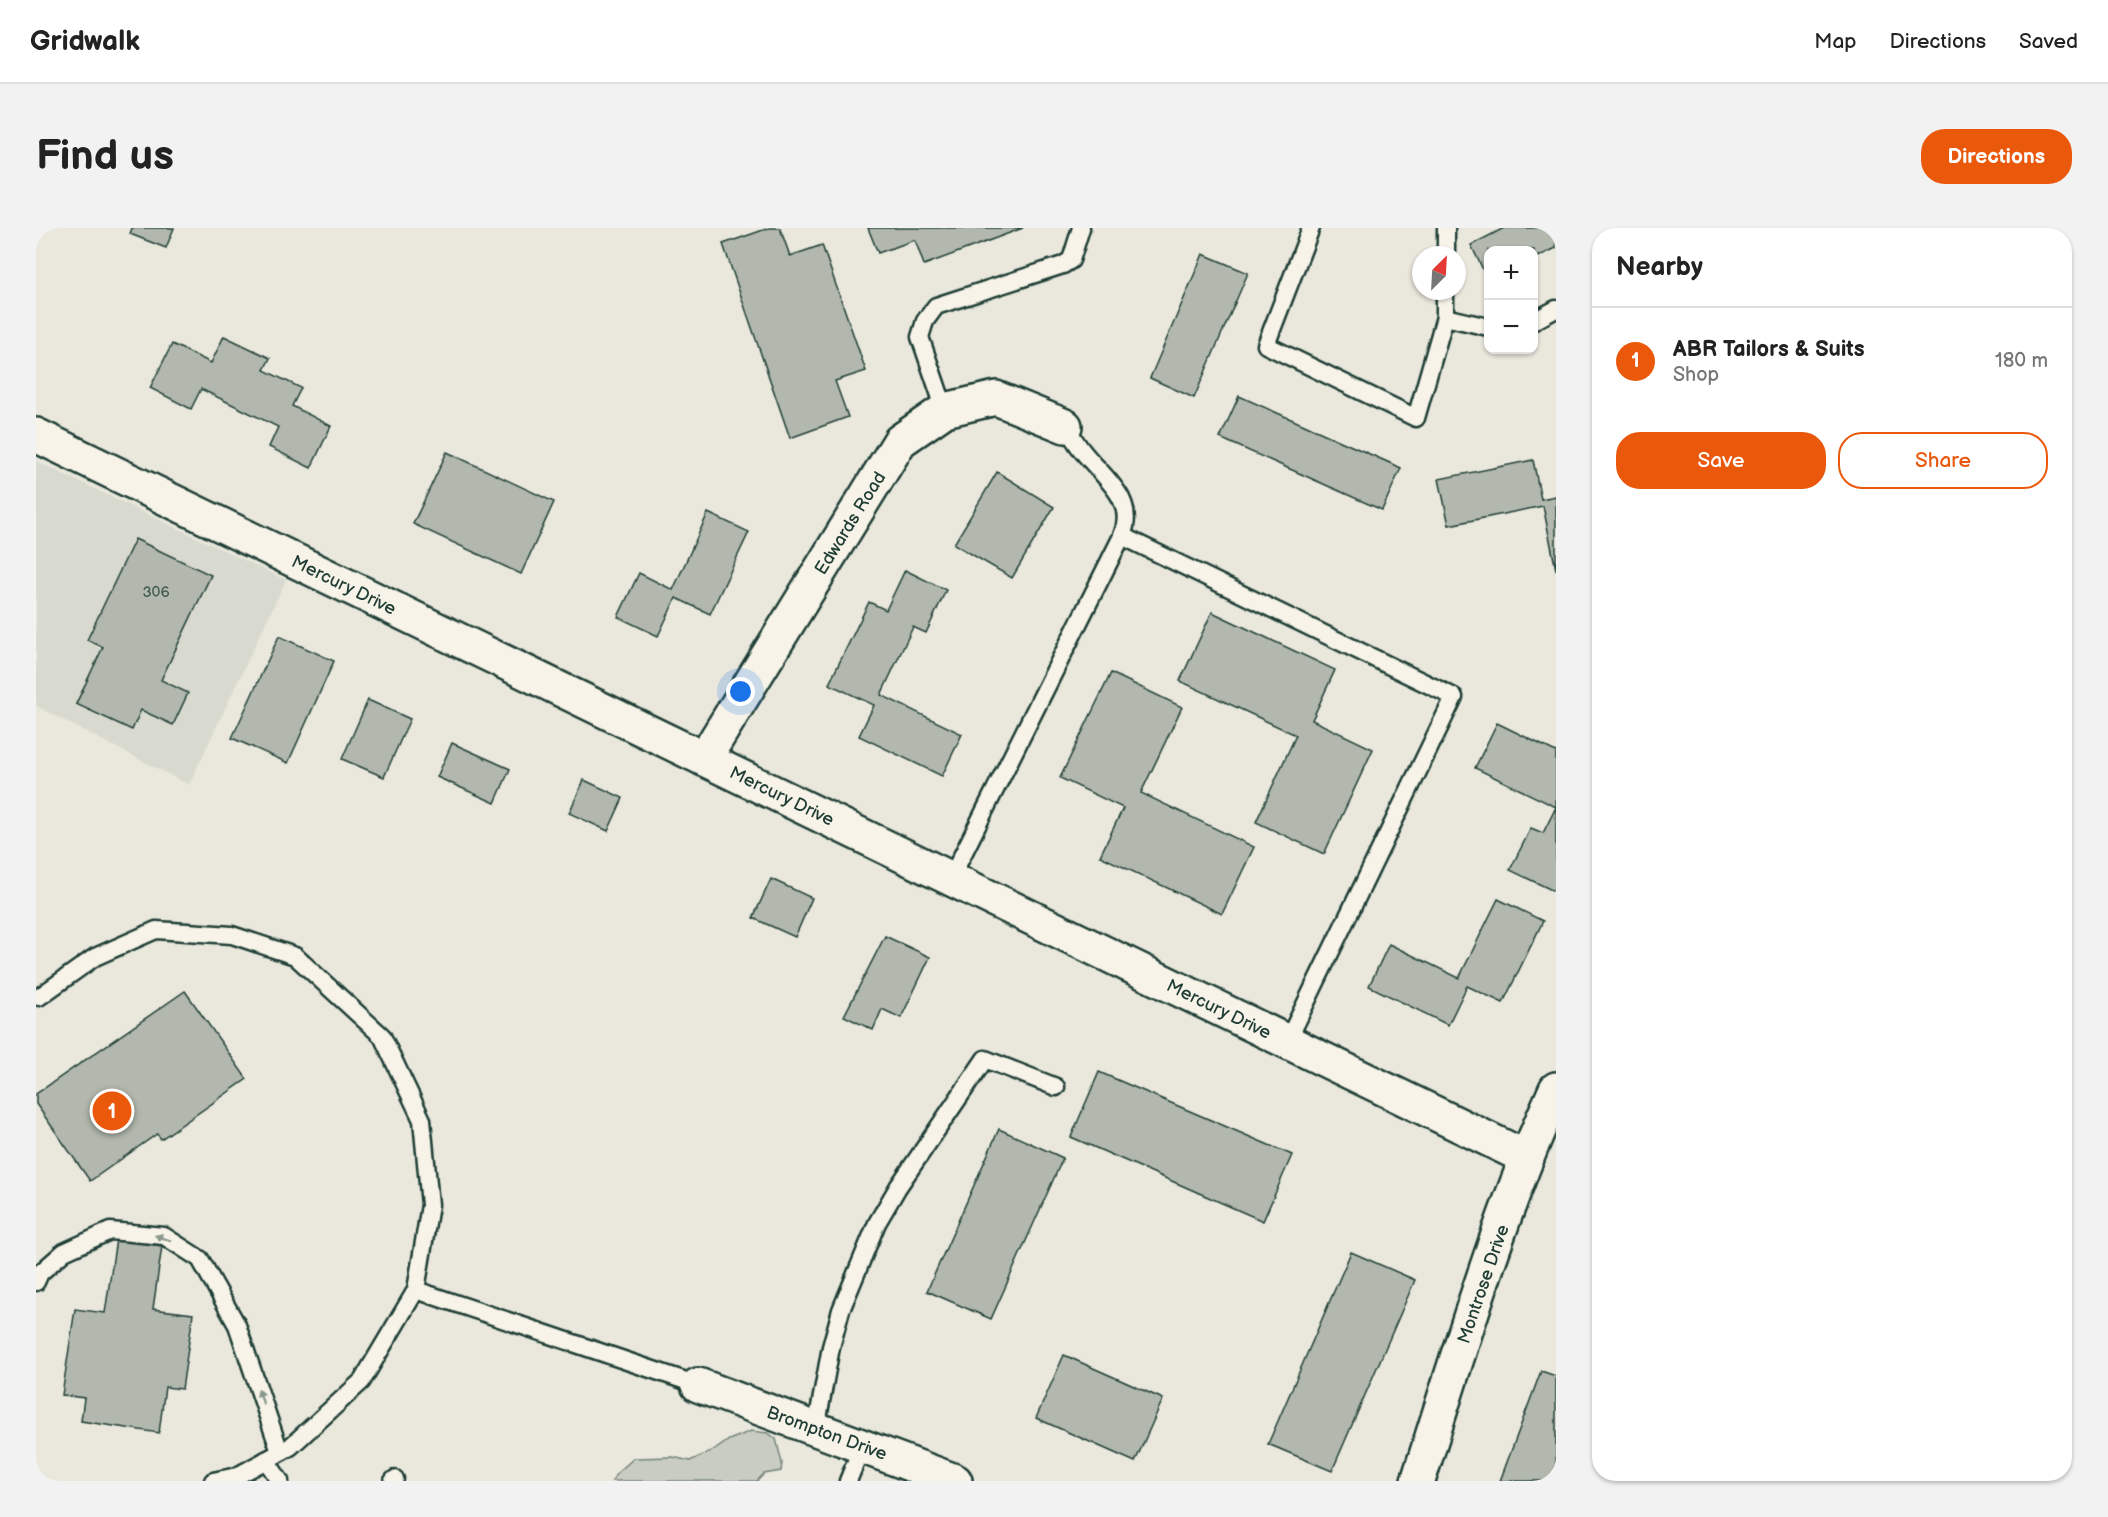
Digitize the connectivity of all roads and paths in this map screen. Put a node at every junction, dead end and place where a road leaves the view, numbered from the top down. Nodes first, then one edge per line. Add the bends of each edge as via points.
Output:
1 (1081, 228) edge
2 (1311, 228) edge
3 (1446, 228) edge
4 (1446, 246) edge
5 (1445, 300) edge
6 (1556, 309) edge
7 (1445, 317) junction
8 (1538, 318) edge
9 (1484, 326) edge
10 (945, 410) junction
11 (1065, 426) joint
12 (36, 435) edge
13 (1122, 536) junction
14 (705, 759) junction
15 (951, 878) junction
16 (37, 997) edge
17 (1287, 1042) junction
18 (1056, 1087) dead end
19 (1553, 1104) edge
20 (1527, 1158) junction
21 (36, 1282) edge
22 (417, 1290) junction
23 (698, 1385) joint
24 (816, 1429) junction
25 (862, 1447) junction
26 (273, 1456) junction
27 (941, 1479) edge
28 (213, 1481) edge
29 (280, 1481) edge
30 (848, 1481) edge
31 (1418, 1481) edge

1 - 10 lane via 1071,260 1063,266 936,306 920,337
2 - 7 lane via 1266,345 1416,418
3 - 4 lane
5 - 7 lane
6 - 8 lane
7 - 9 lane
10 - 11 street, Edwards Road via 996,398
10 - 14 street, Edwards Road via 900,441
11 - 13 lane via 1122,497 1126,514
12 - 14 street, Mercury Drive
13 - 15 lane
13 - 17 lane via 1454,697
14 - 15 street, Mercury Drive
15 - 17 street, Mercury Drive
16 - 22 lane via 95,957 156,930 232,935 295,956 382,1036 422,1120 430,1205
17 - 20 street, Mercury Drive
18 - 24 lane via 985,1059 878,1223 841,1310
19 - 20 street, Montrose Drive
20 - 31 street, Montrose Drive via 1481,1284
26 -> 21 lane via 237,1325 200,1259 164,1236 110,1231 64,1252 40,1273
22 - 23 lane
22 - 26 lane via 362,1381 290,1447
23 - 24 street, Brompton Drive
24 - 25 street, Brompton Drive
25 - 27 street, Brompton Drive
25 - 30 lane
26 - 28 lane via 237,1476
26 - 29 lane

